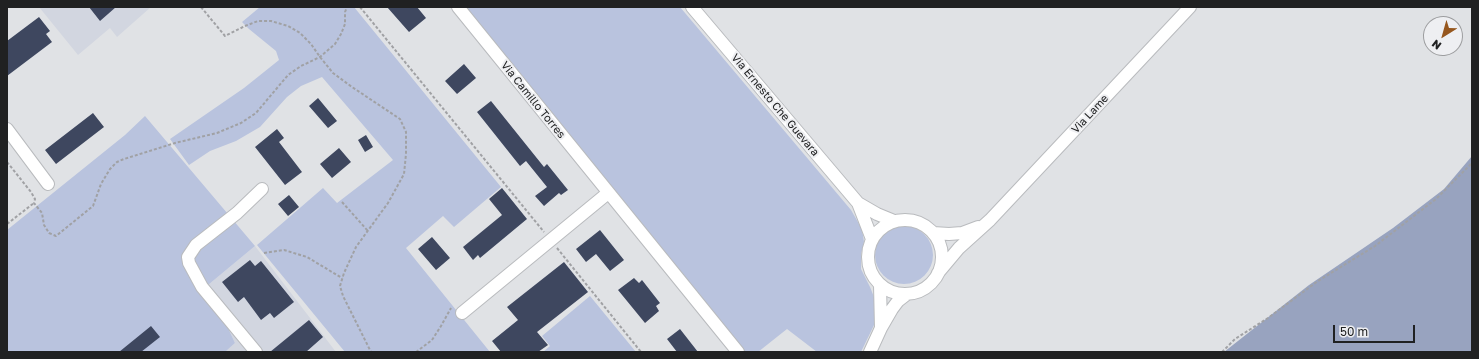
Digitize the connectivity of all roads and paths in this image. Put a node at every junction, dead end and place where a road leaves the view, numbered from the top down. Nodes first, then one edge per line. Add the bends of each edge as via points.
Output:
1 (201, 7) edge
2 (347, 7) edge
3 (360, 7) edge
4 (458, 7) edge
5 (692, 7) edge
6 (1190, 7) edge
7 (320, 57) junction
8 (7, 129) edge
9 (7, 162) edge
10 (1472, 163) edge
11 (48, 184) dead end
12 (262, 189) dead end
13 (608, 193) junction
14 (342, 202) dead end
15 (34, 203) junction
16 (858, 203) junction
17 (990, 220) junction
18 (894, 221) junction
19 (7, 224) edge
20 (368, 231) junction
21 (933, 233) junction
22 (872, 239) junction
23 (550, 240) junction
24 (264, 253) dead end
25 (938, 273) junction
26 (342, 278) junction
27 (880, 285) junction
28 (907, 294) junction
29 (462, 313) joint
30 (881, 328) junction
31 (256, 352) edge
32 (371, 352) edge
33 (416, 352) edge
34 (641, 352) edge
35 (738, 352) edge
36 (870, 352) edge
37 (1222, 352) edge

1 - 7 path via 225,36 258,21 271,21 300,33
2 - 7 path via 341,34 335,44
3 - 23 path
4 - 13 street, Via Camillo Torres
5 - 16 street, Via Ernesto Che Guevara
6 - 17 street, Via Lame
7 - 15 path via 288,75 265,104 242,123 217,133 175,143 117,162 101,184 93,206 56,236 44,225 42,213
7 - 20 path via 347,84 400,119 406,132 404,174
8 - 11 street
9 - 15 path via 31,192 35,199
10 - 37 path via 1436,199 1374,246 1318,281 1235,339
12 - 31 street via 237,213 196,245 188,257 189,264 202,287
13 - 23 street
13 - 35 street, Via Camillo Torres
14 - 20 path
15 - 19 path
16 - 18 street, Via Ernesto Che Guevara
16 - 22 street, Via Ernesto Che Guevara
17 - 21 street, Via Lame via 962,233
17 - 25 street, Via Lame via 959,248
18 - 21 street via 913,221
18 - 22 street via 882,227
20 - 26 path via 356,247
21 - 25 street via 941,251 942,262
22 - 27 street via 868,260 872,275
23 - 29 street
23 - 34 path
24 - 26 path via 284,250 307,257
25 - 28 street via 924,289
26 - 32 path via 340,286 343,296
27 - 28 street via 892,292
27 - 30 street
28 - 30 street via 892,308
29 - 33 path via 452,305 432,340
30 - 36 street

